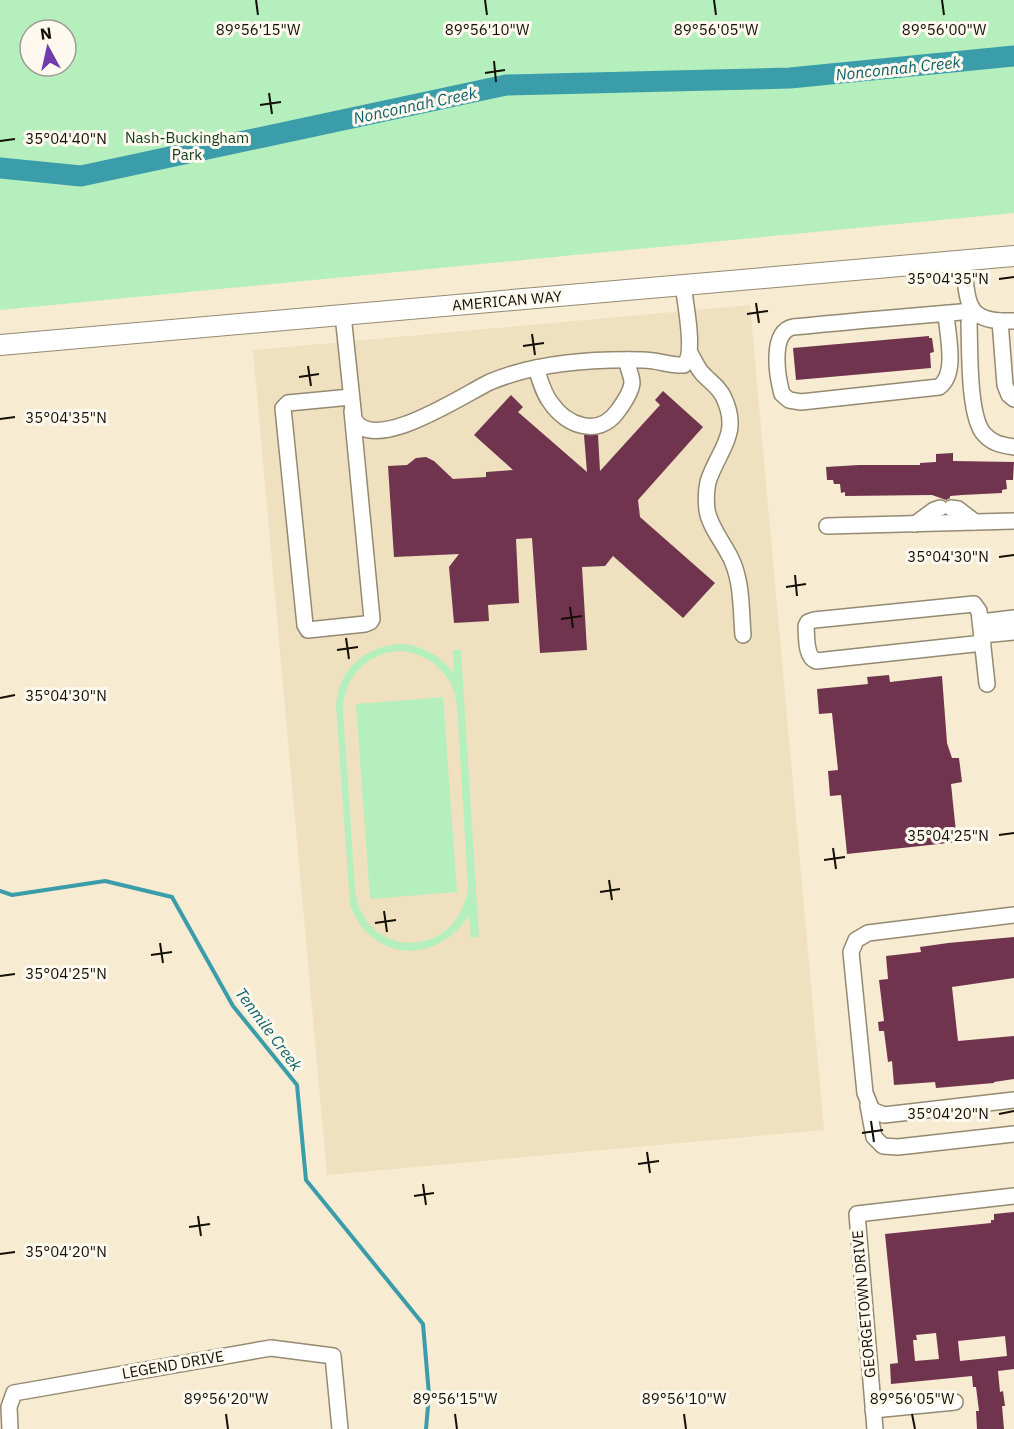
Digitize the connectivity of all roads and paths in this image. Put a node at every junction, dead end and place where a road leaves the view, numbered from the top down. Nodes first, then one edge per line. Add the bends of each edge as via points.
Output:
1 (1014, 256) edge
2 (962, 261) junction
3 (683, 285) junction
4 (972, 311) junction
5 (946, 313) junction
6 (343, 315) junction
7 (1007, 321) edge
8 (0, 345) edge
9 (690, 354) junction
10 (627, 360) junction
11 (536, 368) junction
12 (1014, 399) edge
13 (352, 404) junction
14 (1014, 447) edge
15 (1014, 521) edge
16 (975, 522) junction
17 (915, 524) junction
18 (827, 526) dead end
19 (1014, 618) edge
20 (1014, 632) edge
21 (982, 634) junction
22 (743, 635) dead end
23 (987, 684) dead end
24 (1014, 915) edge
25 (1014, 1100) edge
26 (868, 1105) junction
27 (1014, 1134) edge
28 (1014, 1196) edge
29 (955, 1402) dead end
30 (873, 1410) junction
31 (10, 1429) edge
32 (340, 1429) edge
33 (875, 1429) edge

1 - 2 main road, AMERICAN WAY
2 - 3 main road, AMERICAN WAY
2 - 4 street
3 - 6 main road, AMERICAN WAY
3 - 9 street
4 - 5 street
4 - 7 street via 985,318
4 - 14 street via 969,320 977,422 995,443
5 - 5 street via 789,327 781,334 777,346 780,389 784,397 801,402 936,389 949,374
6 - 8 main road, AMERICAN WAY
6 - 13 street
7 - 12 street via 1005,385
9 - 10 street via 681,366
9 - 22 street via 723,395 729,412 727,442 708,482 707,509 737,574
10 - 11 street
10 - 11 street via 632,383 623,403 608,422 588,427 576,425 555,409
11 - 13 street via 488,383 424,418 399,426 365,429 356,423
13 - 13 street via 372,619 364,624 308,630 283,408 288,403
15 - 16 street
16 - 17 street
16 - 17 street via 958,509 945,508 934,510
17 - 18 street
19 - 21 street
20 - 21 street
21 - 21 street via 978,608 970,603 814,620 806,628 809,655 816,661
21 - 23 street
24 - 26 street via 872,932 861,935 854,943 851,957
25 - 26 street via 884,1115
26 - 27 street via 874,1137 883,1146
28 - 30 street, GEORGETOWN DRIVE via 857,1214
29 - 30 street
30 - 33 street, GEORGETOWN DRIVE
31 - 32 street, LEGEND DRIVE via 9,1407 14,1393 271,1348 333,1356

